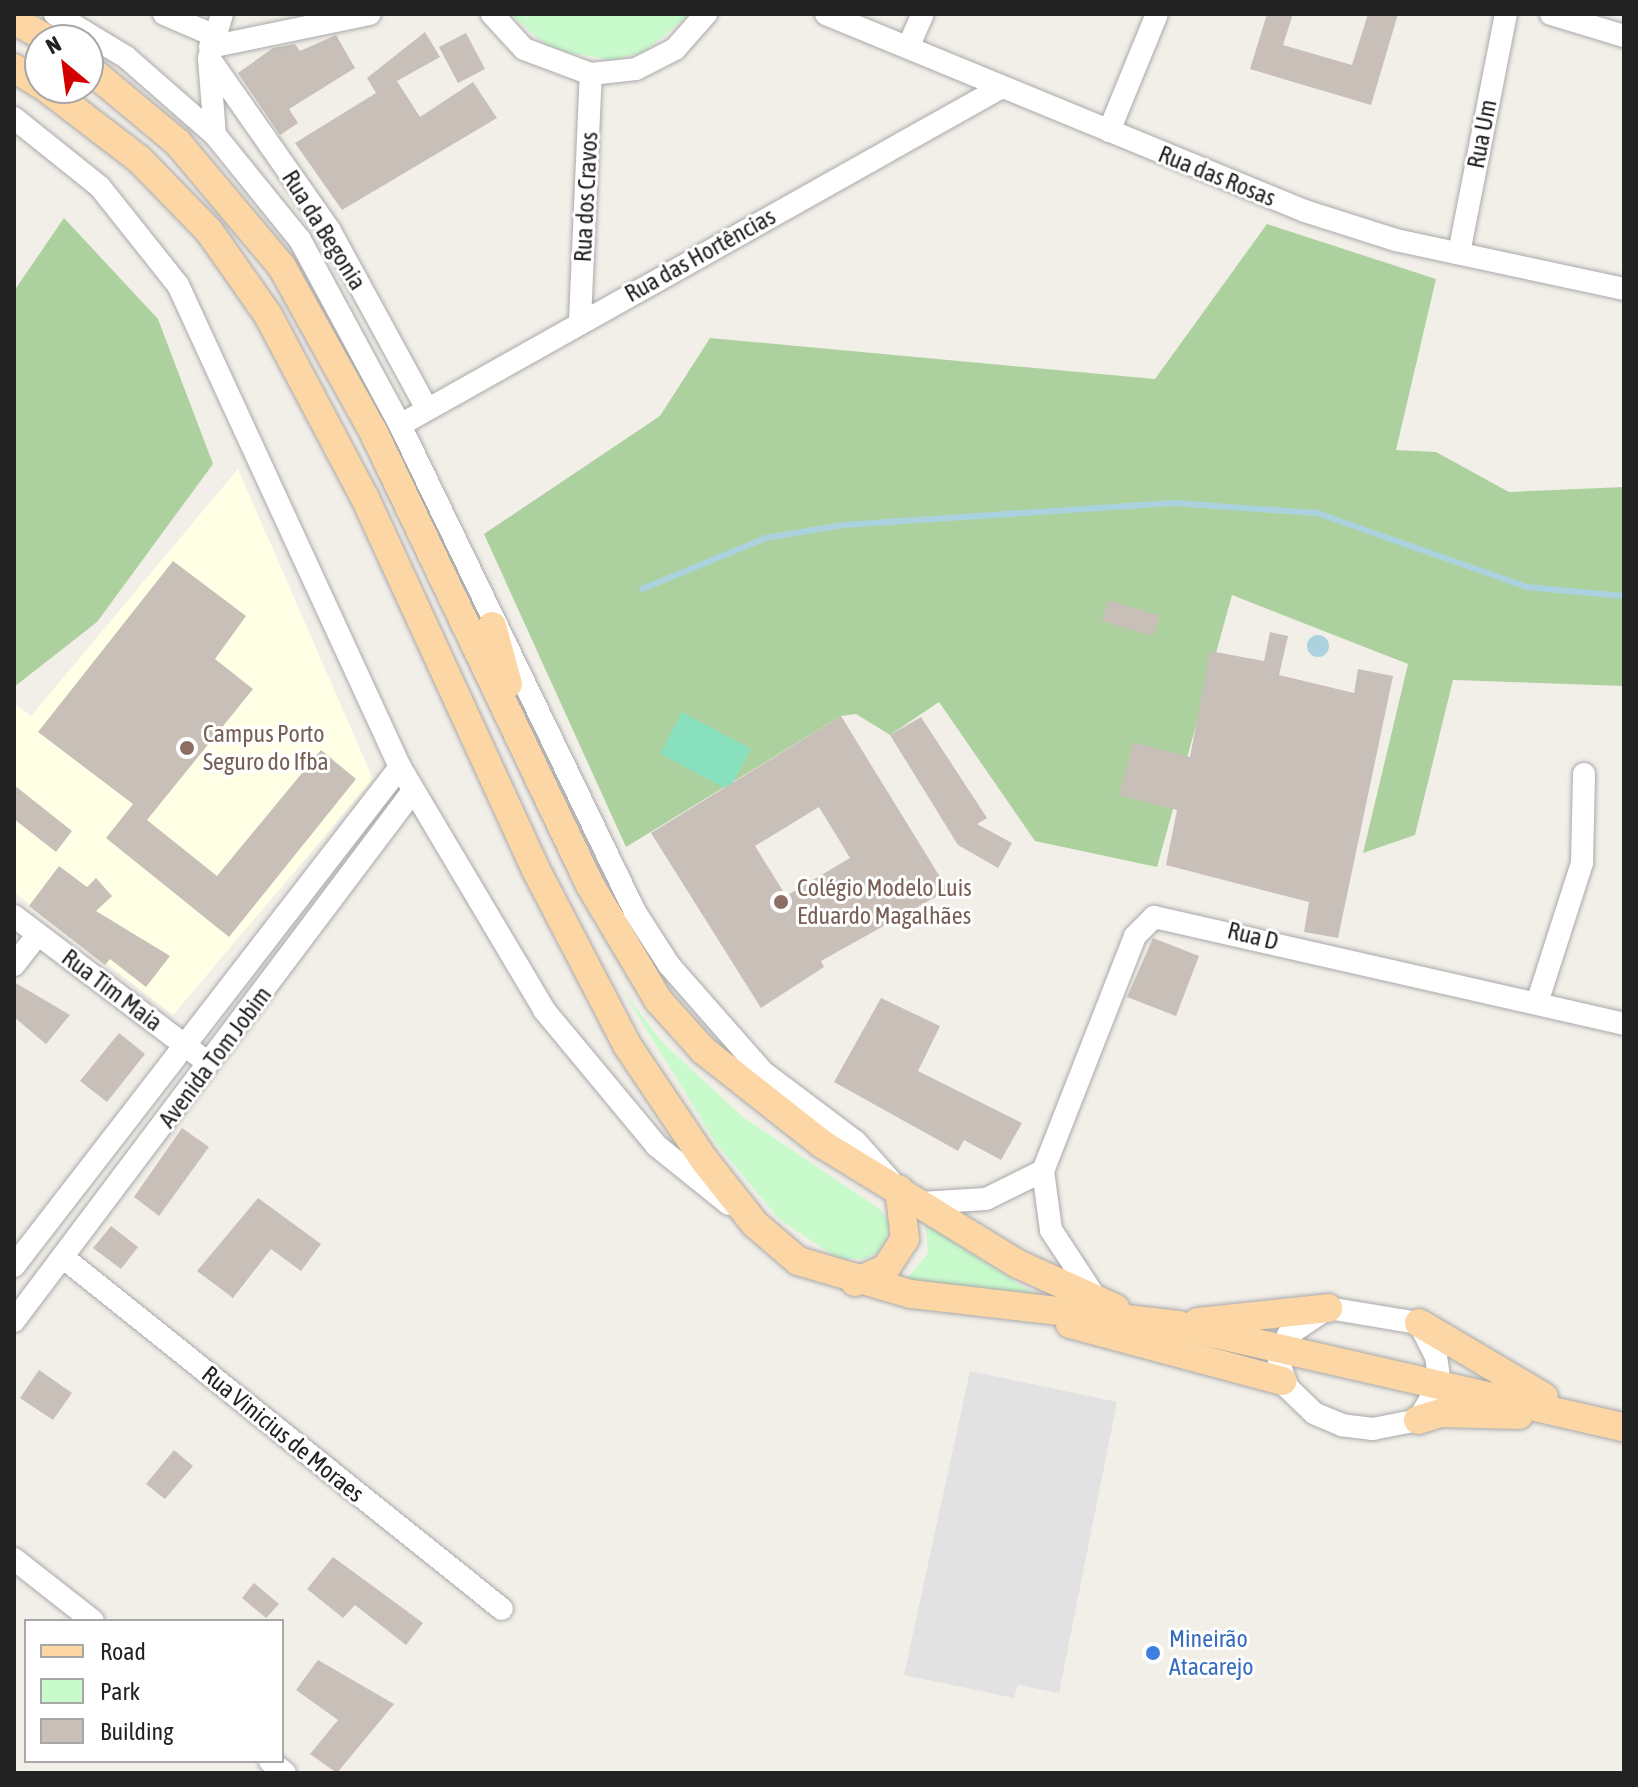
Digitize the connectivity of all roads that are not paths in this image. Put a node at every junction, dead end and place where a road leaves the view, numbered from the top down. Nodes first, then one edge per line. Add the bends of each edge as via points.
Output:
1 (55, 14) edge
2 (164, 14) edge
3 (370, 14) edge
4 (492, 14) edge
5 (706, 14) edge
6 (826, 14) edge
7 (923, 14) edge
8 (1157, 14) edge
9 (1506, 14) edge
10 (1551, 14) edge
11 (1624, 36) edge
12 (214, 38) edge
13 (909, 45) junction
14 (591, 74) junction
15 (104, 81) edge
16 (1002, 87) junction
17 (67, 104) edge
18 (14, 118) edge
19 (1109, 131) junction
20 (215, 135) junction
21 (1459, 253) junction
22 (1624, 289) edge
23 (580, 321) junction
24 (427, 409) junction
25 (400, 425) junction
26 (492, 626) junction
27 (528, 758) junction
28 (400, 767) junction
29 (1584, 774) dead end
30 (413, 791) junction
31 (14, 916) edge
32 (38, 934) junction
33 (14, 965) edge
34 (1537, 1003) junction
35 (1624, 1024) edge
36 (188, 1048) junction
37 (210, 1064) junction
38 (1043, 1171) junction
39 (910, 1196) junction
40 (48, 1223) junction
41 (755, 1224) junction
42 (69, 1250) junction
43 (14, 1266) edge
44 (855, 1282) junction
45 (1100, 1303) junction
46 (1328, 1308) junction
47 (1035, 1312) junction
48 (1142, 1319) junction
49 (14, 1321) edge
50 (1419, 1323) junction
51 (1177, 1325) junction
52 (1282, 1347) junction
53 (1283, 1381) junction
54 (1440, 1383) junction
55 (1588, 1418) junction
56 (1418, 1420) junction
57 (1624, 1427) edge
58 (14, 1559) edge
59 (502, 1609) dead end
60 (90, 1619) edge

1 - 20 street via 126,57
2 - 12 street
3 - 12 street
4 - 14 street via 524,49
5 - 14 street via 675,49 636,69
6 - 13 street, Rua das Rosas
7 - 13 street
8 - 19 street
9 - 21 street, Rua Um
10 - 11 street
12 - 20 street
12 - 24 street, Rua da Begonia via 330,231
13 - 16 street, Rua das Rosas
14 - 23 street, Rua dos Cravos
15 - 27 main road via 178,143 282,267 373,431
16 - 19 street, Rua das Rosas
16 - 23 street, Rua das Hortências
17 - 41 main road via 139,159 209,231 268,315 365,498 578,954 665,1105
18 - 28 street via 100,187 178,285
19 - 21 street, Rua das Rosas via 1305,211
20 - 25 street via 300,240
21 - 22 street, Rua das Rosas
23 - 24 street, Rua das Hortências
24 - 25 street, Rua das Hortências
25 - 26 street
26 - 27 main road
26 - 39 street via 613,871 669,965 763,1072 856,1142
27 - 39 main road via 659,1001 753,1094
28 - 30 street
28 - 36 street, Avenida Tom Jobim
29 - 34 street via 1582,863
30 - 37 street, Avenida Tom Jobim
30 - 41 street via 479,909 603,1087 657,1146
31 - 32 street, Rua Tim Maia
32 - 33 street
32 - 36 street, Rua Tim Maia
34 - 35 street, Rua D
34 - 38 street, Rua D via 1154,917 1135,936
36 - 37 street, Rua Tim Maia
36 - 40 street, Avenida Tom Jobim
37 - 42 street, Avenida Tom Jobim
38 - 39 street via 986,1199
38 - 45 street, Rua D via 1051,1230
39 - 44 main road via 905,1239 886,1268
39 - 45 main road via 1018,1264
40 - 42 street, Rua Vinicius de Moraes
40 - 43 street, Avenida Tom Jobim
41 - 44 main road via 798,1261
42 - 49 street, Avenida Tom Jobim
42 - 59 street, Rua Vinicius de Moraes
44 - 47 main road
45 - 48 main road
46 - 50 street
46 - 51 main road
46 - 52 street via 1300,1324
47 - 48 main road
47 - 53 main road
48 - 51 main road
50 - 54 street via 1436,1356
50 - 55 main road
51 - 52 main road
52 - 53 street
52 - 54 main road
53 - 56 street via 1314,1413 1342,1425 1373,1429
54 - 55 main road
54 - 56 street
55 - 56 main road via 1441,1413
55 - 57 main road
58 - 60 street

